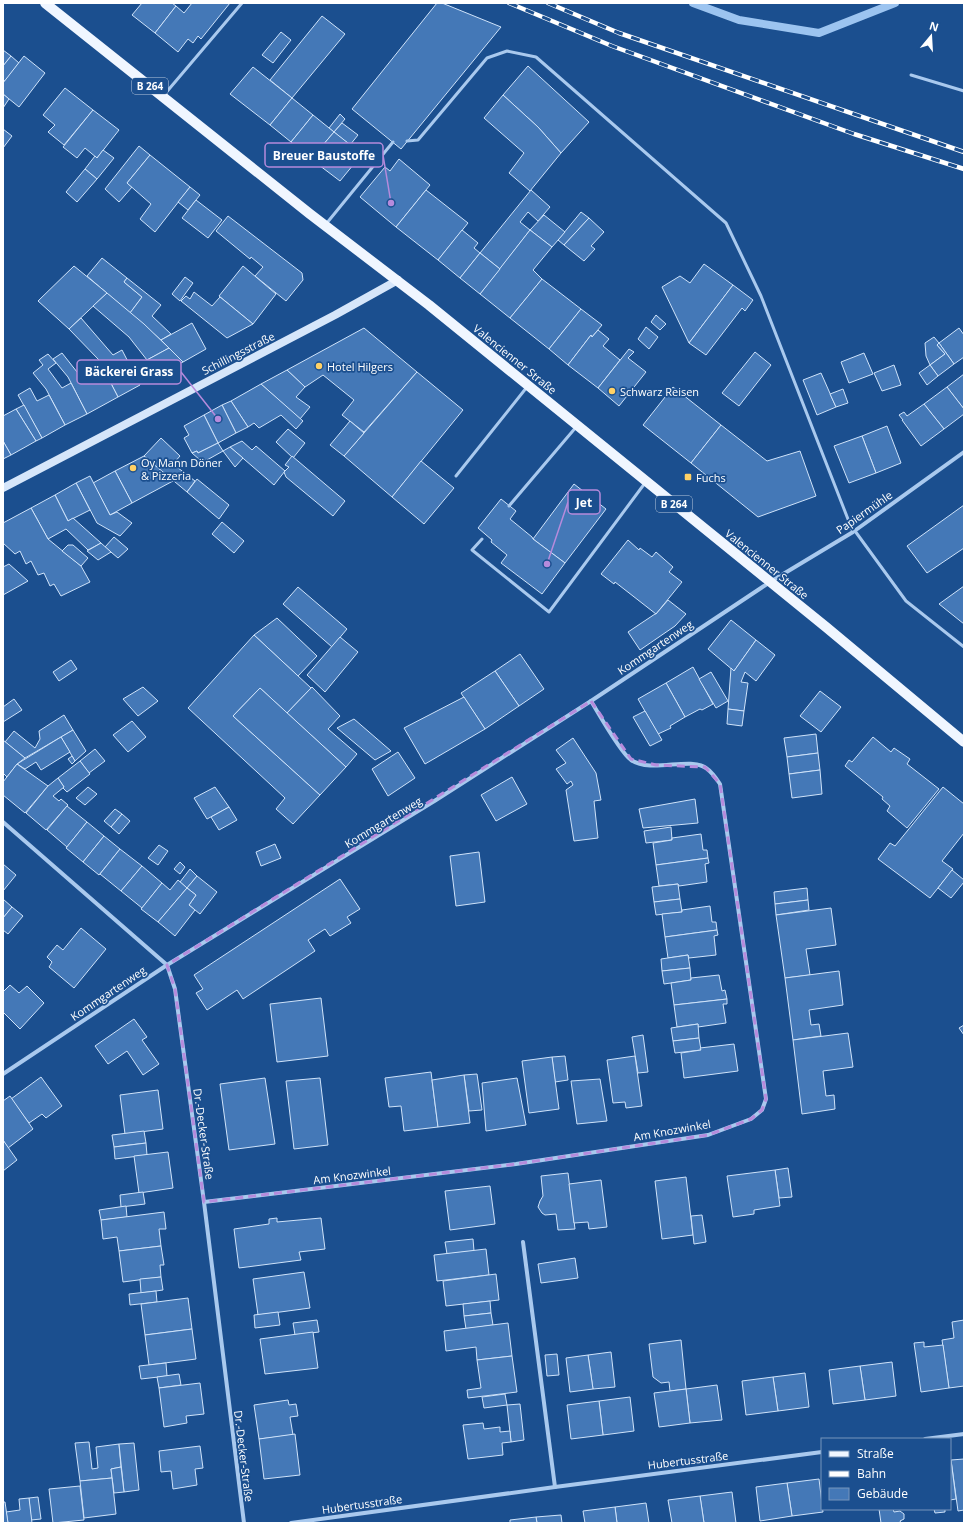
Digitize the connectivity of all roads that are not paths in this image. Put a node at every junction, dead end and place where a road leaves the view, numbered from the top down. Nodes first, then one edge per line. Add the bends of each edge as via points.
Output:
1 (45, 3) edge
2 (242, 3) edge
3 (911, 74) dead end
4 (964, 91) edge
5 (163, 97) junction
6 (407, 141) dead end
7 (393, 142) dead end
8 (325, 224) junction
9 (398, 280) junction
10 (528, 385) junction
11 (578, 425) junction
12 (964, 452) edge
13 (456, 476) dead end
14 (646, 481) junction
15 (3, 488) edge
16 (509, 506) dead end
17 (854, 531) junction
18 (482, 539) dead end
19 (770, 582) junction
20 (964, 647) edge
21 (591, 701) junction
22 (964, 742) edge
23 (3, 822) edge
24 (166, 965) junction
25 (3, 1074) edge
26 (204, 1202) junction
27 (523, 1242) dead end
28 (964, 1434) edge
29 (933, 1438) edge
30 (821, 1452) edge
31 (555, 1486) junction
32 (244, 1523) edge
33 (291, 1523) edge

1 - 5 main road, Valencienner Straße / B 264
2 - 5 lane
3 - 4 lane
5 - 8 main road, Valencienner Straße / B 264
6 - 17 lane via 418,140 487,58 507,51 536,57 726,223 761,296
7 - 8 lane
8 - 9 main road, Valencienner Straße / B 264
9 - 10 main road, Valencienner Straße / B 264
9 - 15 main road, Schillingsstraße via 336,315
10 - 11 main road, Valencienner Straße / B 264
10 - 13 lane
11 - 14 main road, Valencienner Straße / B 264
11 - 16 lane
12 - 17 street, Papiermühle
14 - 18 lane via 549,612 472,550
14 - 19 main road, Valencienner Straße / B 264
17 - 19 street, Papiermühle
17 - 20 lane via 906,602
19 - 21 street, Kommgartenweg
19 - 22 main road, Valencienner Straße / B 264
21 - 24 street, Kommgartenweg via 436,800
21 - 26 street, Am Knozwinkel via 623,752 631,760 656,766 692,764 705,767 720,784 766,1099 762,1110 751,1119 708,1135 516,1164
23 - 24 street, Dr.-Decker-Straße
24 - 25 street, Kommgartenweg
24 - 26 street, Dr.-Decker-Straße via 175,989
26 - 32 street, Dr.-Decker-Straße
27 - 31 street
28 - 29 street
30 - 31 street, Hubertusstraße
31 - 33 street, Hubertusstraße

